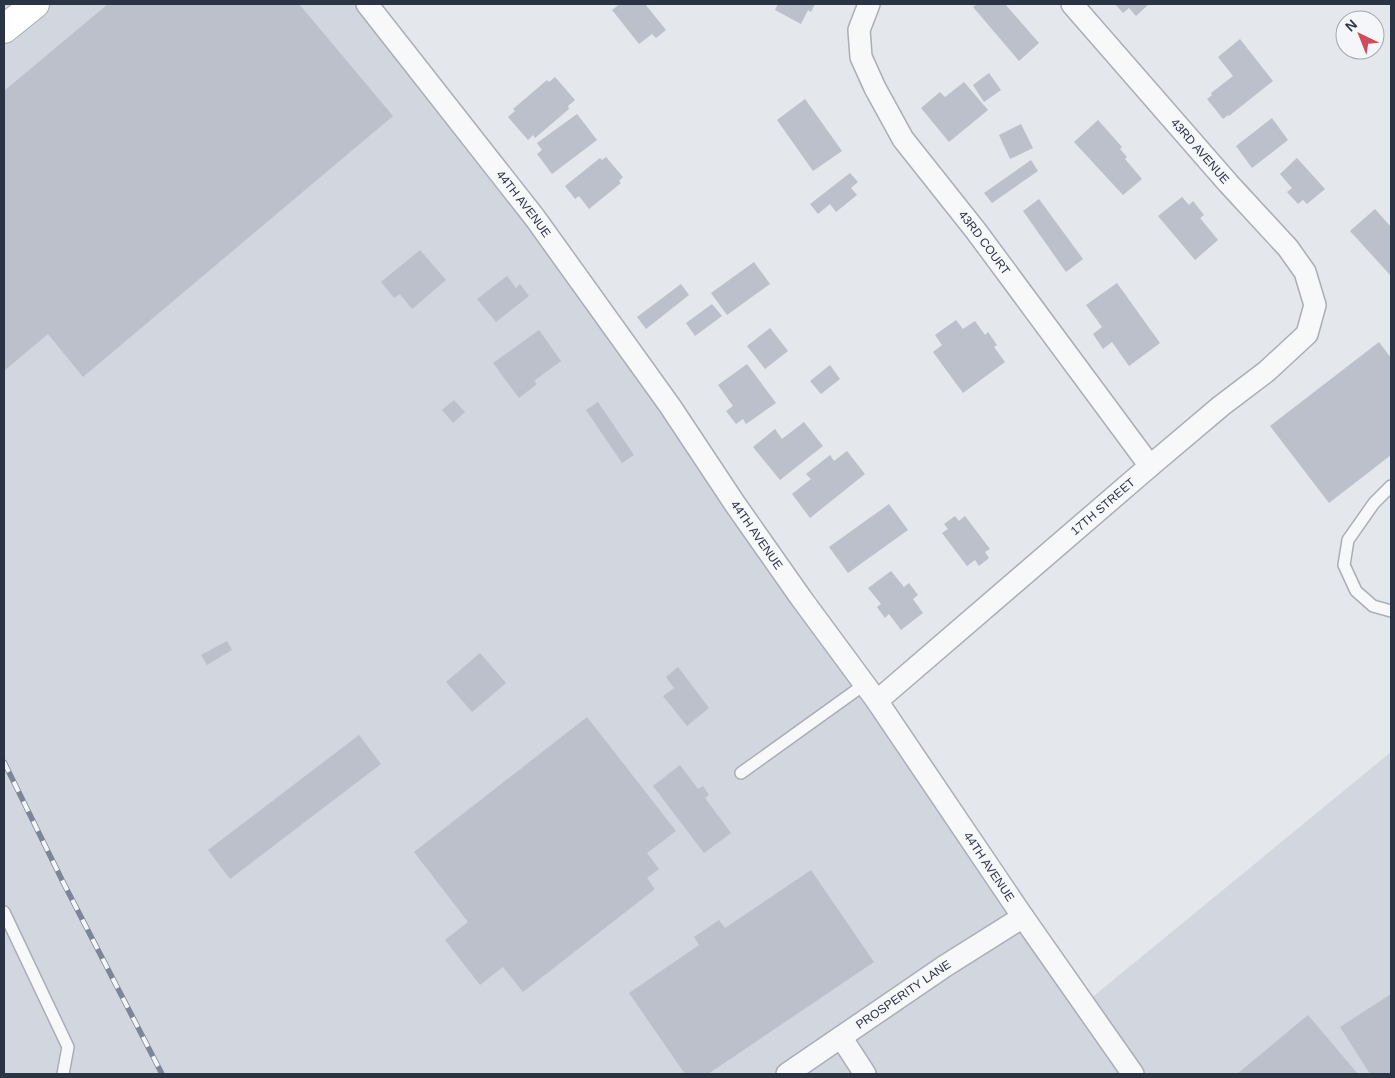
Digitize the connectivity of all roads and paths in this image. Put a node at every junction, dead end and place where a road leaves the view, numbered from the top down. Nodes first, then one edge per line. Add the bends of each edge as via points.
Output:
1 (35, 4) edge
2 (367, 4) edge
3 (869, 4) edge
4 (1072, 4) edge
5 (4, 29) edge
6 (1315, 305) joint
7 (1150, 466) junction
8 (1391, 486) edge
9 (1391, 611) edge
10 (871, 693) junction
11 (741, 773) dead end
12 (4, 912) edge
13 (1023, 917) junction
14 (841, 1037) junction
15 (63, 1074) edge
16 (788, 1074) edge
17 (865, 1074) edge
18 (1133, 1074) edge

1 - 5 street
2 - 10 street, 44TH AVENUE via 535,218
3 - 7 street, 43RD COURT via 859,30 861,58 903,139 976,231
4 - 6 street, 43RD AVENUE via 1288,248 1305,272
6 - 7 street, 17TH STREET via 1307,334 1267,371
7 - 10 street, 17TH STREET
8 - 9 lane via 1374,503 1348,540 1344,565 1356,590 1373,606
10 - 11 lane
10 - 13 street, 44TH AVENUE
12 - 15 lane via 68,1047
13 - 14 street, PROSPERITY LANE via 944,966
13 - 18 street, 44TH AVENUE
14 - 16 street, PROSPERITY LANE
14 - 17 street

